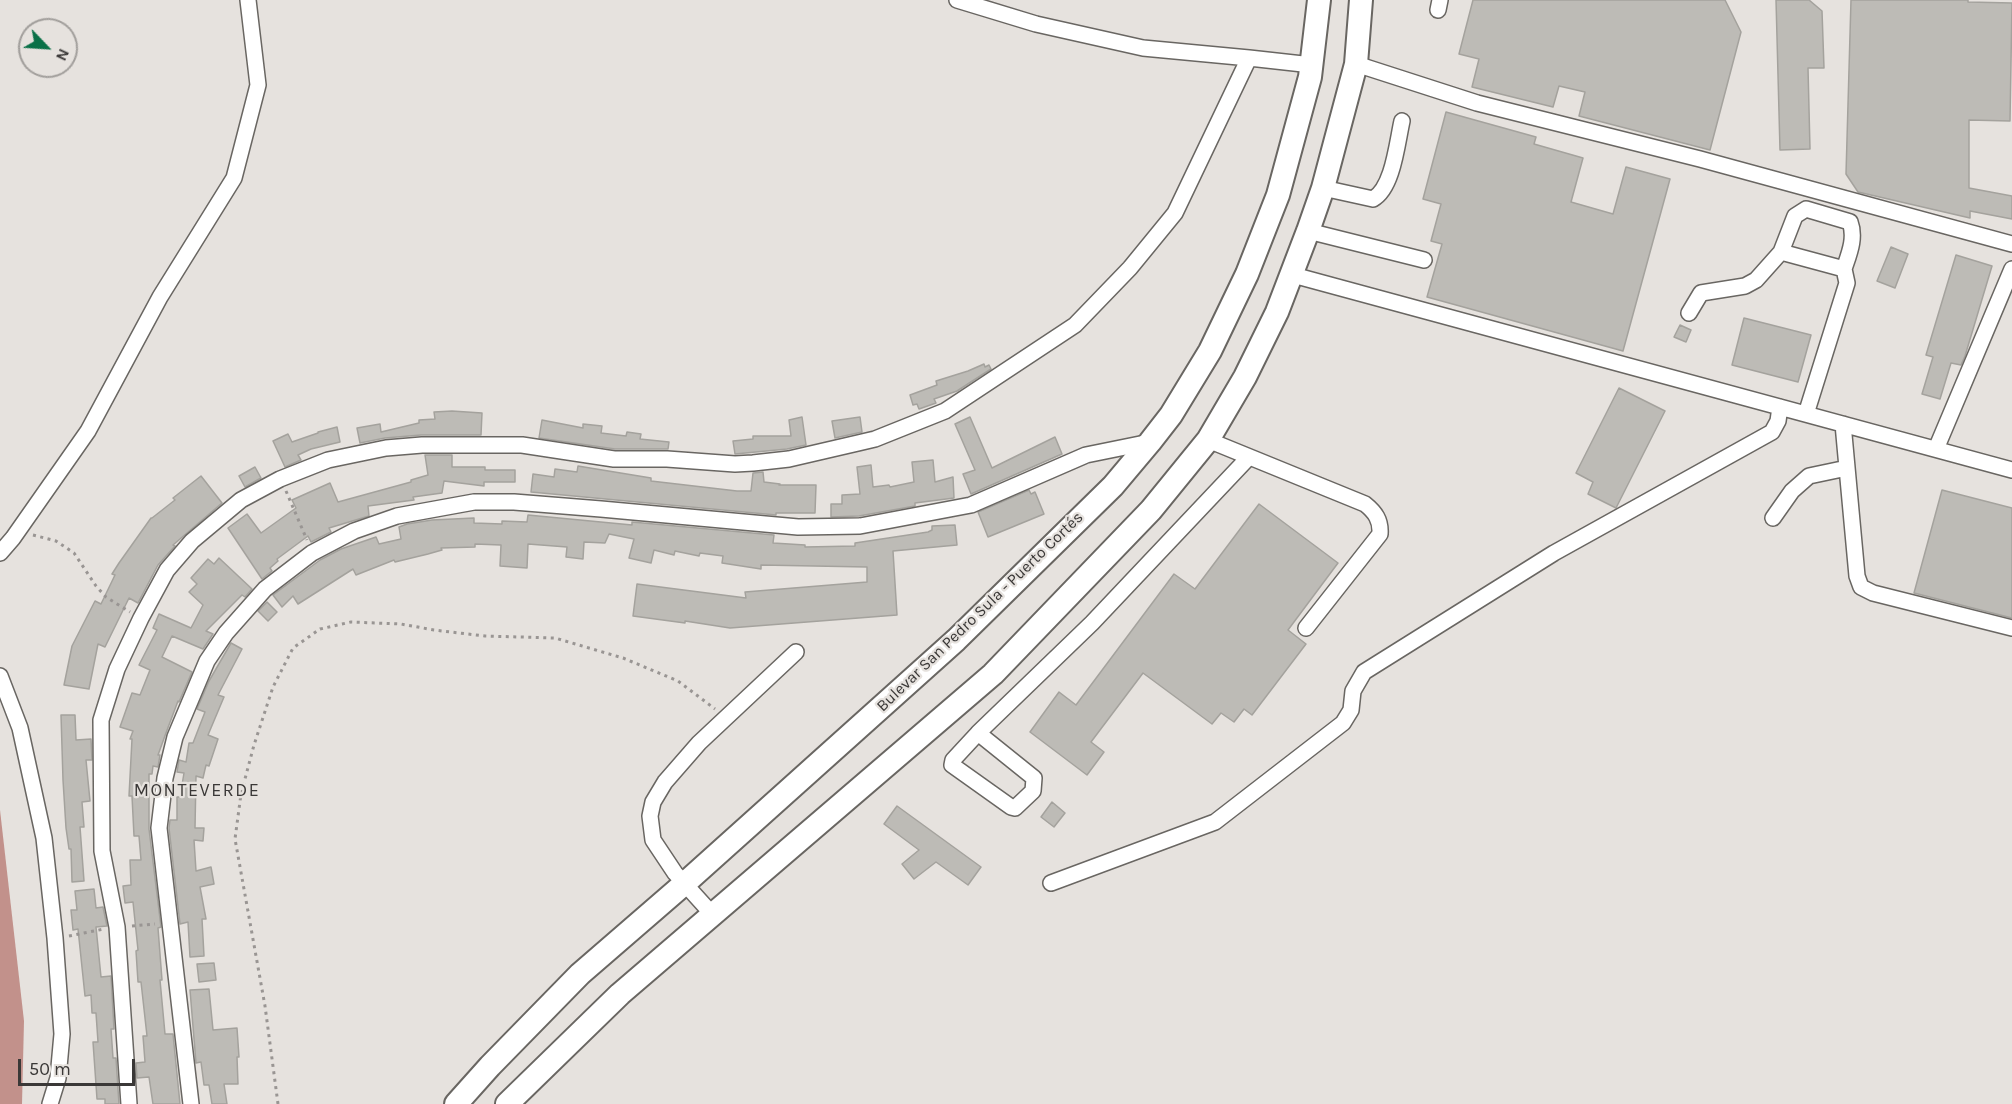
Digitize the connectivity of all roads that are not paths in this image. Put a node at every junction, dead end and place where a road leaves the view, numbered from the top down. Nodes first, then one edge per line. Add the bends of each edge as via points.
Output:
1 (248, 0) edge
2 (957, 0) edge
3 (1319, 0) edge
4 (1361, 0) edge
5 (1249, 58) junction
6 (1356, 64) junction
7 (1312, 65) junction
8 (1402, 121) dead end
9 (1323, 188) junction
10 (1308, 231) junction
11 (2012, 244) edge
12 (1781, 252) junction
13 (1424, 260) dead end
14 (2012, 269) edge
15 (1845, 270) junction
16 (1293, 276) junction
17 (1689, 313) dead end
18 (1780, 407) junction
19 (1806, 414) junction
20 (1843, 424) junction
21 (1208, 440) junction
22 (1150, 442) junction
23 (1936, 449) junction
24 (1250, 457) junction
25 (1847, 468) junction
26 (2012, 470) edge
27 (1773, 518) dead end
28 (0, 553) edge
29 (1306, 628) dead end
30 (2012, 628) edge
31 (796, 652) dead end
32 (0, 676) edge
33 (978, 733) junction
34 (1051, 883) dead end
35 (684, 884) junction
36 (713, 915) junction
37 (50, 1104) edge
38 (129, 1104) edge
39 (190, 1104) edge
40 (456, 1104) edge
41 (507, 1104) edge

1 - 28 street via 258,85 234,178 160,297 88,431
2 - 5 street via 1036,24 1143,48
3 - 7 highway, Bulevar San Pedro Sula - Puerto Cortés
4 - 6 highway
5 - 7 street
5 - 38 street via 1174,213 1130,268 1075,325 945,411 858,443 753,463 614,459 522,445 386,448 328,460 280,479 241,500 192,541 167,570 141,618 117,669 101,720 102,851 117,927
6 - 9 highway
6 - 11 street via 1477,103
7 - 22 highway, Bulevar San Pedro Sula - Puerto Cortés via 1278,195 1247,274 1210,351
8 - 9 street via 1386,186 1380,195 1373,200
9 - 10 highway
10 - 13 street
10 - 16 highway
12 - 15 street
12 - 15 street via 1795,216 1806,209 1850,222 1852,243
12 - 17 street via 1756,280 1745,286 1701,293
14 - 23 street
15 - 19 street via 1846,284
16 - 18 street
16 - 21 highway via 1245,377
18 - 19 street
18 - 34 street via 1772,432 1554,554 1364,672 1343,723 1215,822
19 - 20 street
20 - 23 street
20 - 25 street
21 - 24 street
21 - 36 highway via 1151,510 993,674
22 - 35 highway, Bulevar San Pedro Sula - Puerto Cortés via 1113,486 956,640
22 - 39 street via 1086,455 970,505 860,526 798,528 590,508 474,502 397,516 354,531 312,553 265,589 207,661 175,737 165,778 159,828
23 - 26 street
24 - 29 street via 1365,504 1375,512 1381,525 1380,534
24 - 33 street via 1092,623
25 - 27 street via 1809,476 1792,491
25 - 30 street via 1861,586 1873,593
31 - 35 street via 699,743 653,802 653,840
32 - 37 street via 20,728 44,838 62,1034 58,1078
33 - 33 street via 1034,778 1033,791 1015,808 952,765
35 - 36 street
35 - 40 highway, Bulevar San Pedro Sula - Puerto Cortés via 580,974
36 - 41 highway via 620,994

